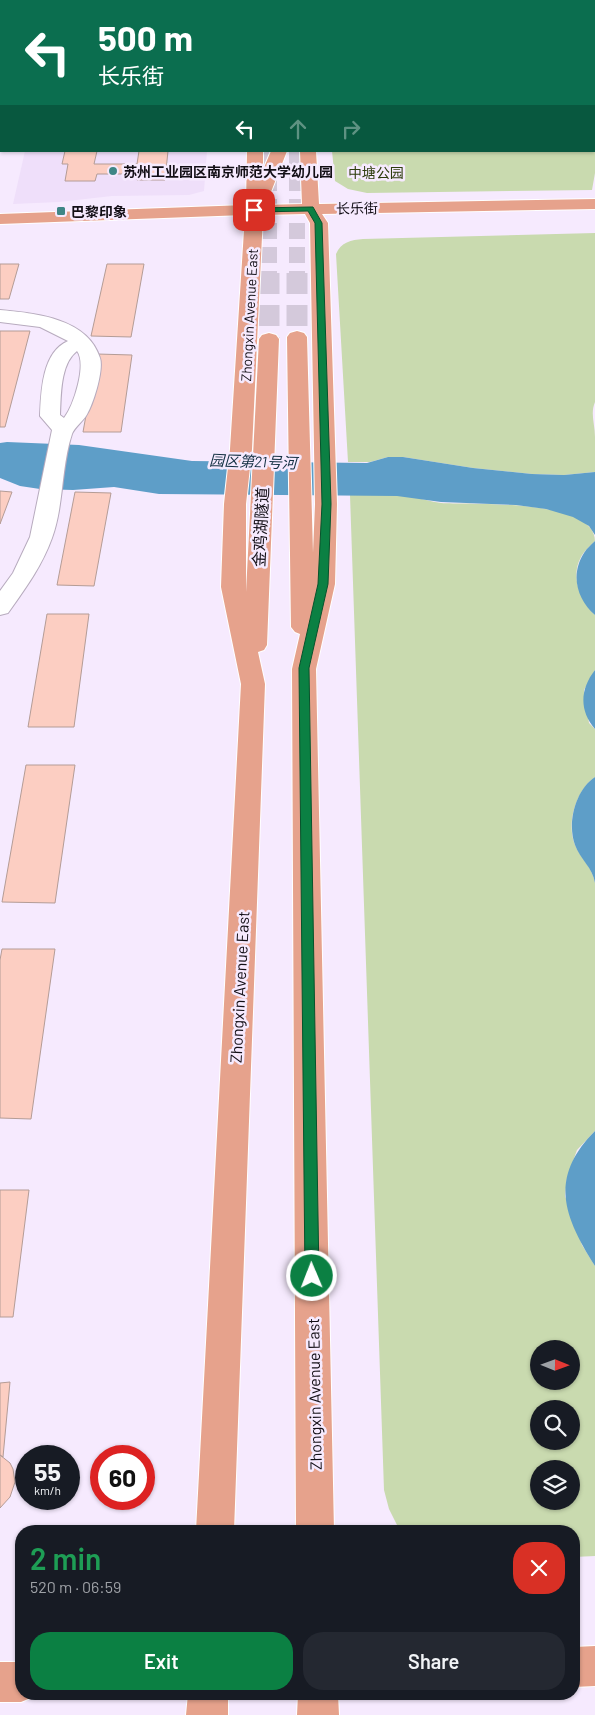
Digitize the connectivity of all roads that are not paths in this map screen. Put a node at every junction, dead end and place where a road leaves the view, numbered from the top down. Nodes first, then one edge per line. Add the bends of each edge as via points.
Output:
1 (255, 152) edge
2 (279, 152) edge
3 (308, 152) edge
4 (595, 204) edge
5 (570, 211) junction
6 (315, 216) junction
7 (254, 217) junction
8 (595, 217) edge
9 (0, 219) edge
10 (0, 232) edge
11 (0, 316) edge
12 (297, 337) tunnel mouth
13 (269, 339) tunnel mouth
14 (81, 342) junction
15 (62, 434) junction
16 (0, 608) edge
17 (304, 668) junction
18 (253, 684) junction
19 (215, 1525) edge
20 (315, 1525) edge
21 (595, 1666) edge
22 (580, 1667) edge
23 (0, 1682) edge
24 (15, 1682) edge
25 (208, 1700) edge
26 (318, 1700) edge
27 (207, 1715) edge
28 (318, 1715) edge

1 - 7 main road, Zhongxin Avenue East
2 - 7 main road
3 - 6 main road, Zhongxin Avenue East
4 - 5 main road, 长乐街
5 - 6 main road, 长乐街
5 - 8 main road, 长乐街
6 - 7 main road, 长乐街
6 - 17 main road, Zhongxin Avenue East via 326,504 323,584
7 - 9 main road, 长乐街
7 - 10 main road, 长乐街
7 - 18 main road, Zhongxin Avenue East via 235,504 233,587
11 - 14 street via 60,326
12 - 17 main road
13 - 18 main road, 金鸡湖隧道
14 - 15 street via 91,360 90,375 73,422
14 - 15 street via 63,354 50,398 50,416
15 - 16 street via 42,537 24,574
17 - 20 main road, Zhongxin Avenue East
18 - 19 main road, Zhongxin Avenue East
21 - 22 main road
23 - 24 main road
25 - 27 main road
26 - 28 main road

